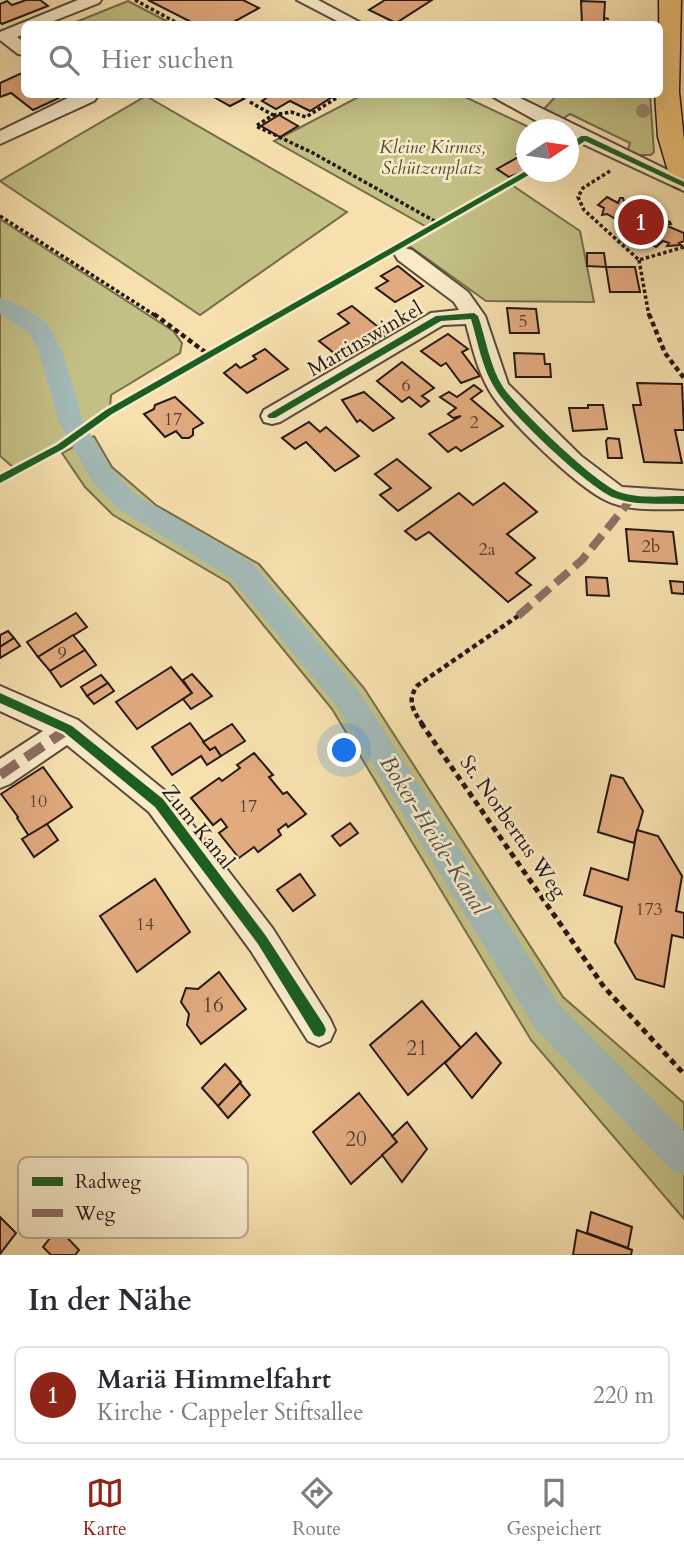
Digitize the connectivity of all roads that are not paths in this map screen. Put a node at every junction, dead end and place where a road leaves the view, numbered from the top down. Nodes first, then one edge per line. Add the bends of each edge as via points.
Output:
1 (93, 0) edge
2 (305, 0) edge
3 (341, 0) edge
4 (70, 4) edge
5 (674, 5) edge
6 (324, 9) junction
7 (38, 21) edge
8 (349, 21) edge
9 (21, 28) edge
10 (2, 34) edge
11 (21, 48) edge
12 (83, 98) edge
13 (505, 98) edge
14 (546, 119) edge
15 (579, 135) edge
16 (0, 138) edge
17 (684, 183) edge
18 (405, 255) dead end
19 (474, 316) junction
20 (272, 416) dead end
21 (684, 500) edge
22 (0, 698) edge
23 (68, 729) junction
24 (0, 775) edge
25 (319, 1030) dead end

1 - 4 street
2 - 6 street
3 - 6 street
4 - 7 street
5 - 17 main road via 667,100 670,138
6 - 8 street
9 - 10 street
10 - 11 street
12 - 16 street
13 - 14 street
15 - 17 street
18 - 19 street, Martinswinkel via 461,297
19 - 20 street, Martinswinkel via 439,318
19 - 21 street, Martinswinkel via 501,391 597,483 612,494 632,498
22 - 23 street, Zum Kanal
23 - 24 street
23 - 25 street, Zum Kanal via 159,803 262,940

